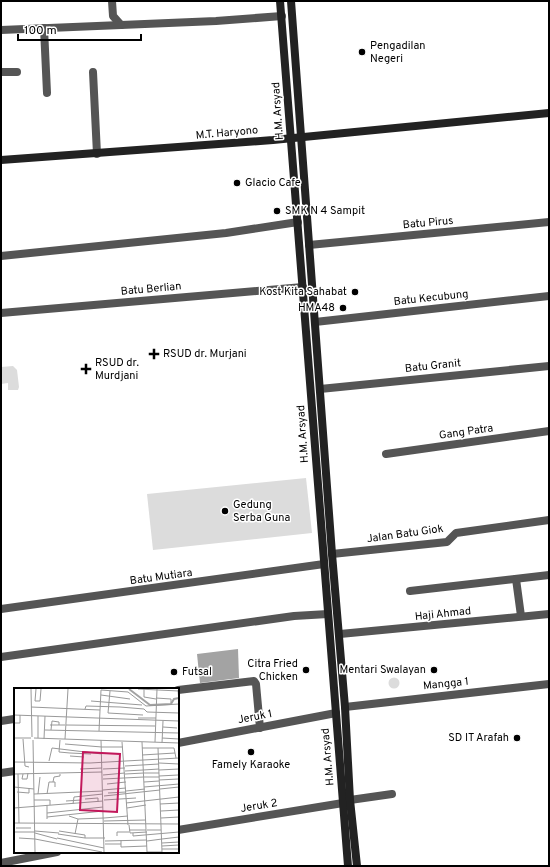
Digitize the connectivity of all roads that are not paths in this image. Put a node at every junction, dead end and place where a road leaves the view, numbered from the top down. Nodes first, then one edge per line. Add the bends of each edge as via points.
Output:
1 (112, 1) edge
2 (280, 1) edge
3 (291, 1) edge
4 (282, 16) junction
5 (120, 25) junction
6 (44, 28) junction
7 (1, 30) edge
8 (1, 72) edge
9 (17, 72) dead end
10 (93, 72) dead end
11 (47, 93) dead end
12 (549, 114) edge
13 (302, 137) junction
14 (291, 138) junction
15 (97, 154) junction
16 (1, 160) edge
17 (298, 222) junction
18 (549, 222) edge
19 (309, 245) junction
20 (1, 256) edge
21 (303, 287) junction
22 (549, 296) edge
23 (1, 313) edge
24 (315, 322) junction
25 (549, 366) edge
26 (320, 389) junction
27 (549, 431) edge
28 (386, 454) dead end
29 (549, 520) edge
30 (332, 554) junction
31 (324, 564) junction
32 (549, 576) edge
33 (516, 579) junction
34 (410, 591) dead end
35 (1, 609) edge
36 (328, 614) junction
37 (549, 614) edge
38 (521, 616) junction
39 (340, 634) junction
40 (1, 657) edge
41 (549, 684) edge
42 (179, 690) edge
43 (345, 707) junction
44 (336, 713) junction
45 (14, 719) dead end
46 (1, 721) edge
47 (260, 728) junction
48 (179, 743) edge
49 (14, 771) edge
50 (1, 773) edge
51 (392, 794) dead end
52 (347, 801) junction
53 (179, 830) edge
54 (52, 853) edge
55 (1, 863) edge
56 (348, 866) edge
57 (357, 866) edge

1 - 5 street via 113,16
2 - 4 street, H.M. Arsyad
3 - 13 street, H.M. Arsyad
4 - 5 street
4 - 14 street, H.M. Arsyad
5 - 6 street
6 - 7 street
6 - 11 street
8 - 9 street
10 - 15 street
12 - 13 street, M.T. Haryono
13 - 14 street, M.T. Haryono
13 - 19 street, H.M. Arsyad
14 - 15 street, M.T. Haryono
14 - 17 street, H.M. Arsyad
15 - 16 street, M.T. Haryono
17 - 20 street via 212,235
17 - 21 street, H.M. Arsyad
18 - 19 street, Batu Pirus
19 - 24 street, H.M. Arsyad
21 - 23 street, Batu Berlian
21 - 31 street, H.M. Arsyad
22 - 24 street, Batu Kecubung
24 - 26 street, H.M. Arsyad
25 - 26 street, Batu Granit
26 - 30 street, H.M. Arsyad
27 - 28 street, Gang Patra
29 - 30 street, Jalan Batu Giok via 456,533 446,542
30 - 39 street, H.M. Arsyad
31 - 35 street, Batu Mutiara
31 - 36 street, H.M. Arsyad
32 - 33 street
33 - 34 street
33 - 38 street
36 - 40 street via 294,616
36 - 44 street, H.M. Arsyad
37 - 38 street, Haji Ahmad
38 - 39 street, Haji Ahmad
39 - 43 street, H.M. Arsyad
41 - 43 street, Mangga 1
42 - 47 street via 254,681
43 - 52 street, H.M. Arsyad
44 - 47 street, Jeruk 1
44 - 52 street, H.M. Arsyad
45 - 46 street
47 - 48 street, Jeruk 1
49 - 50 street
51 - 52 street, Jeruk 2
52 - 53 street, Jeruk 2
52 - 56 street, H.M. Arsyad
52 - 57 street, H.M. Arsyad
54 - 55 street

